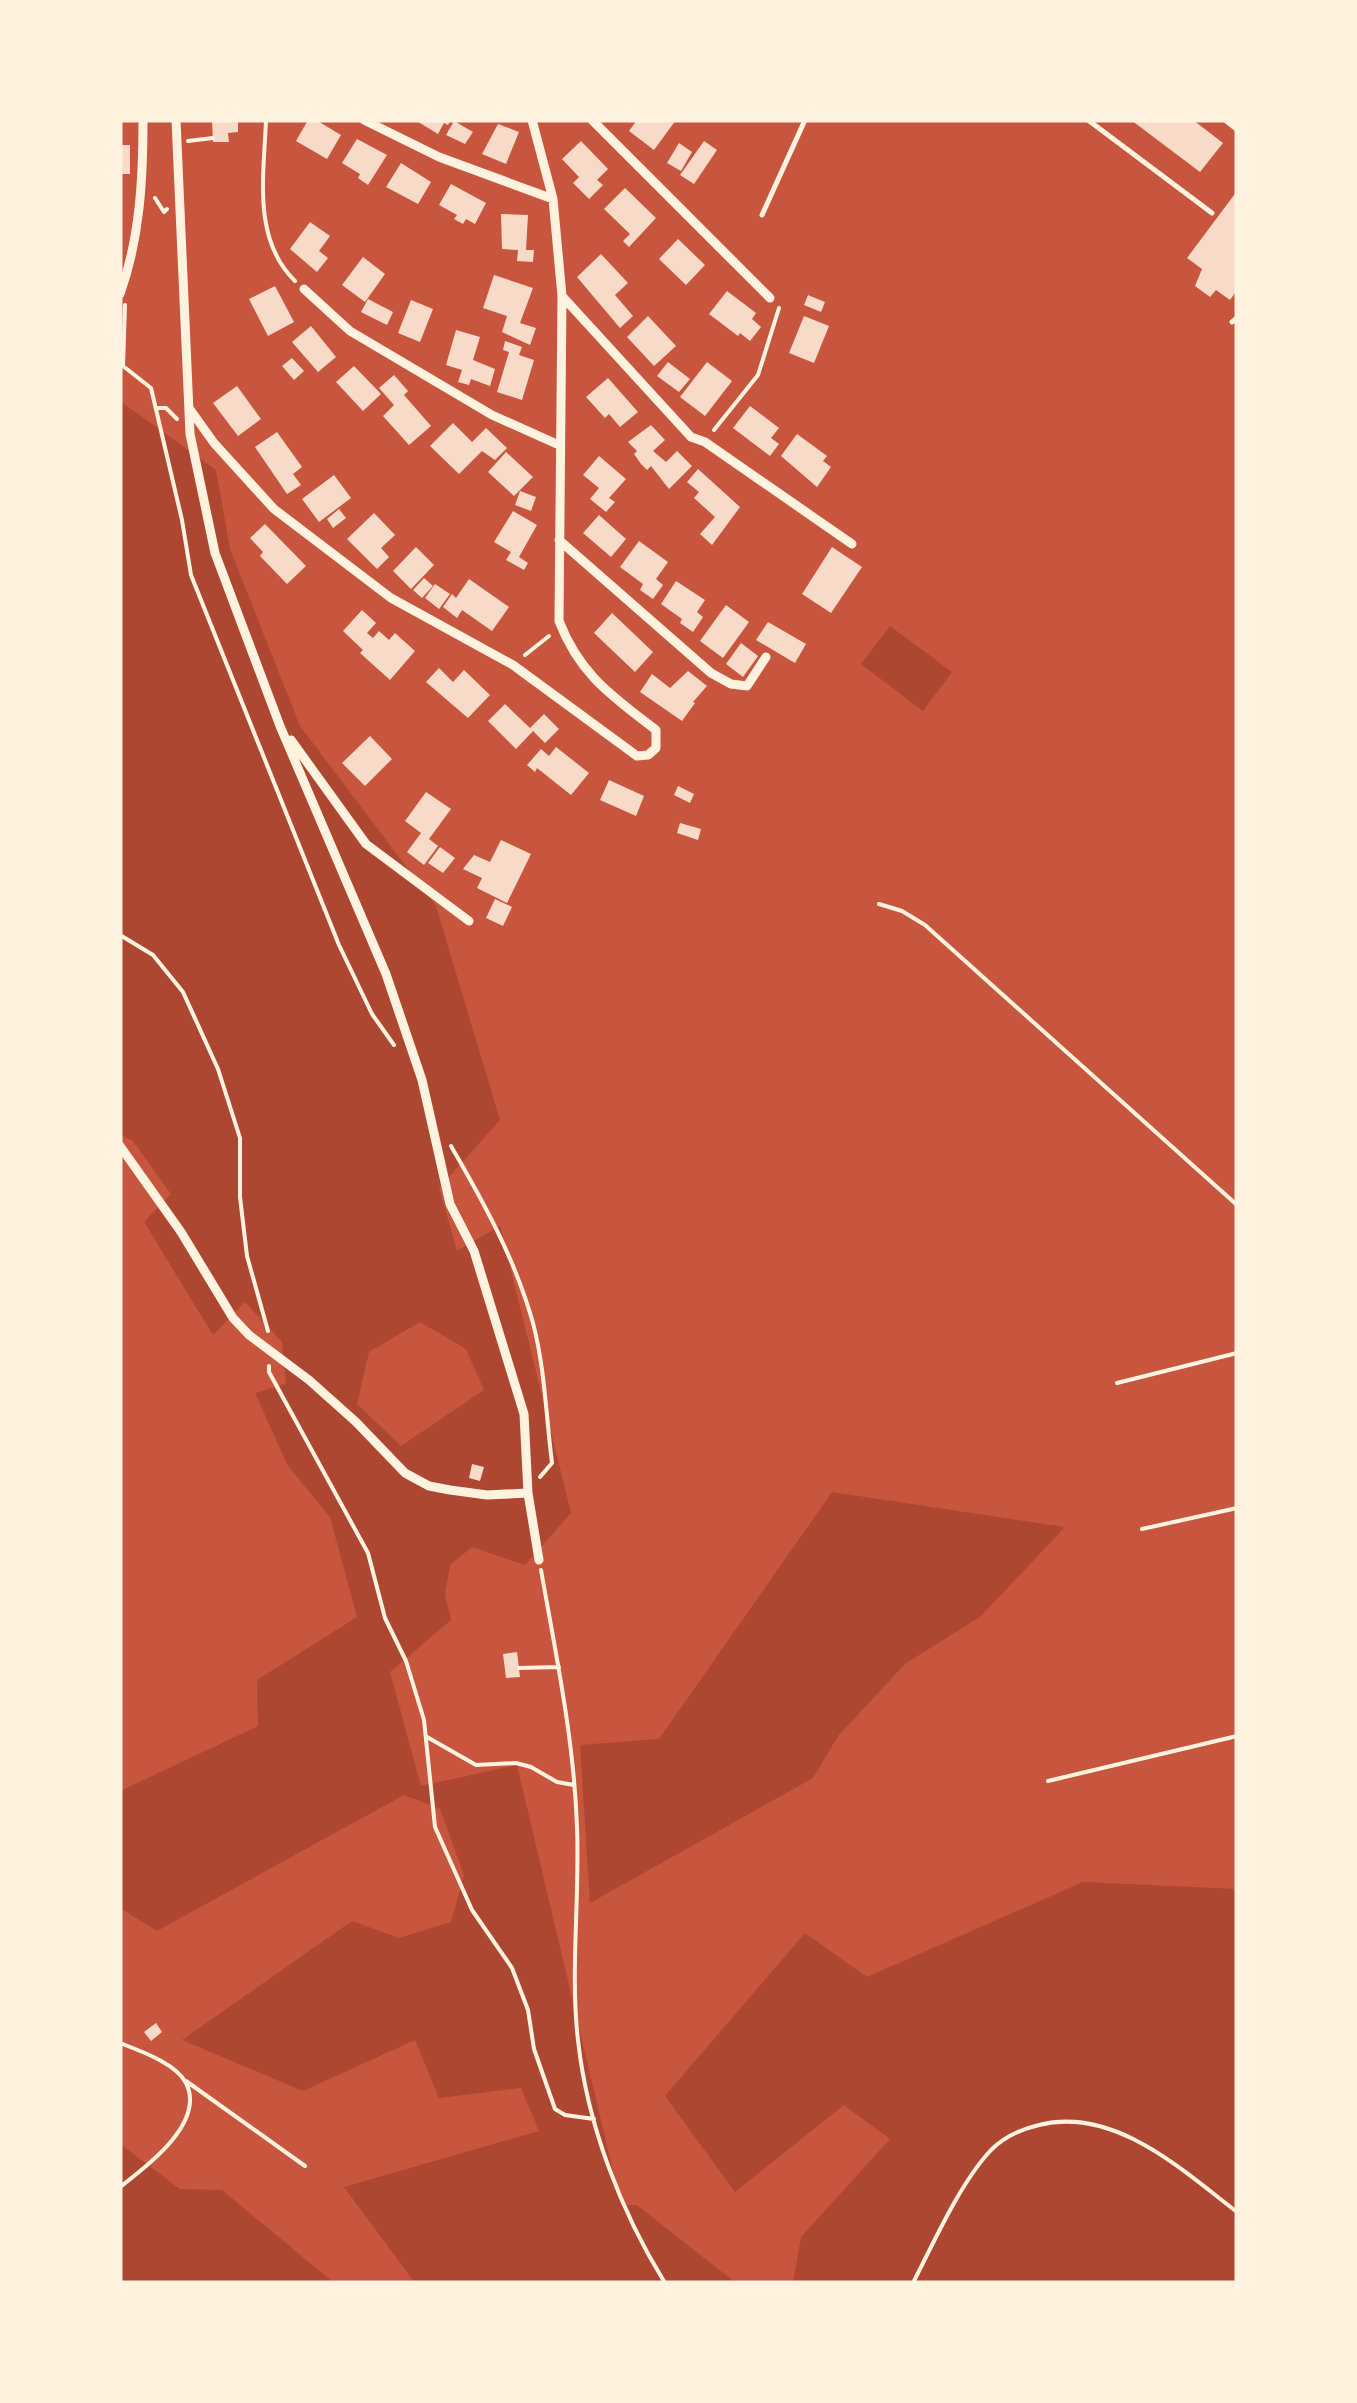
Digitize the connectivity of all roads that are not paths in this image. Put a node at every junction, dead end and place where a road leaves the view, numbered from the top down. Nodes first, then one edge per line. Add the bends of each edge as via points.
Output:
1 (143, 120) edge
2 (176, 120) edge
3 (364, 120) edge
4 (532, 120) edge
5 (592, 120) edge
6 (805, 120) edge
7 (1088, 120) edge
8 (1228, 120) edge
9 (1237, 127) edge
10 (553, 200) junction
11 (1212, 213) dead end
12 (762, 214) dead end
13 (304, 288) road end
14 (120, 294) edge
15 (562, 296) junction
16 (770, 298) road end
17 (188, 406) junction
18 (559, 445) junction
19 (559, 540) junction
20 (852, 544) dead end
21 (766, 656) dead end
22 (280, 726) junction
23 (469, 920) dead end
24 (120, 1146) edge
25 (528, 1493) junction
26 (539, 1560) road end

1 - 14 street via 143,180 131,265
2 - 17 street
3 - 10 street
4 - 10 street
5 - 16 street
6 - 12 lane
7 - 11 lane
8 - 9 street
10 - 15 street
13 - 18 street via 350,331 492,415
15 - 18 street
15 - 20 street via 691,438
17 - 19 street via 274,509 391,598 513,665 637,756 648,755 656,748 656,730 594,682 569,648 561,627
17 - 22 street via 215,553
18 - 19 street
19 - 21 street via 711,673 747,686
22 - 23 street via 366,844
22 - 25 street via 386,974 422,1080 450,1204 474,1251 524,1414
24 - 25 street via 232,1318 309,1380 405,1473 429,1486 486,1496
25 - 26 street

